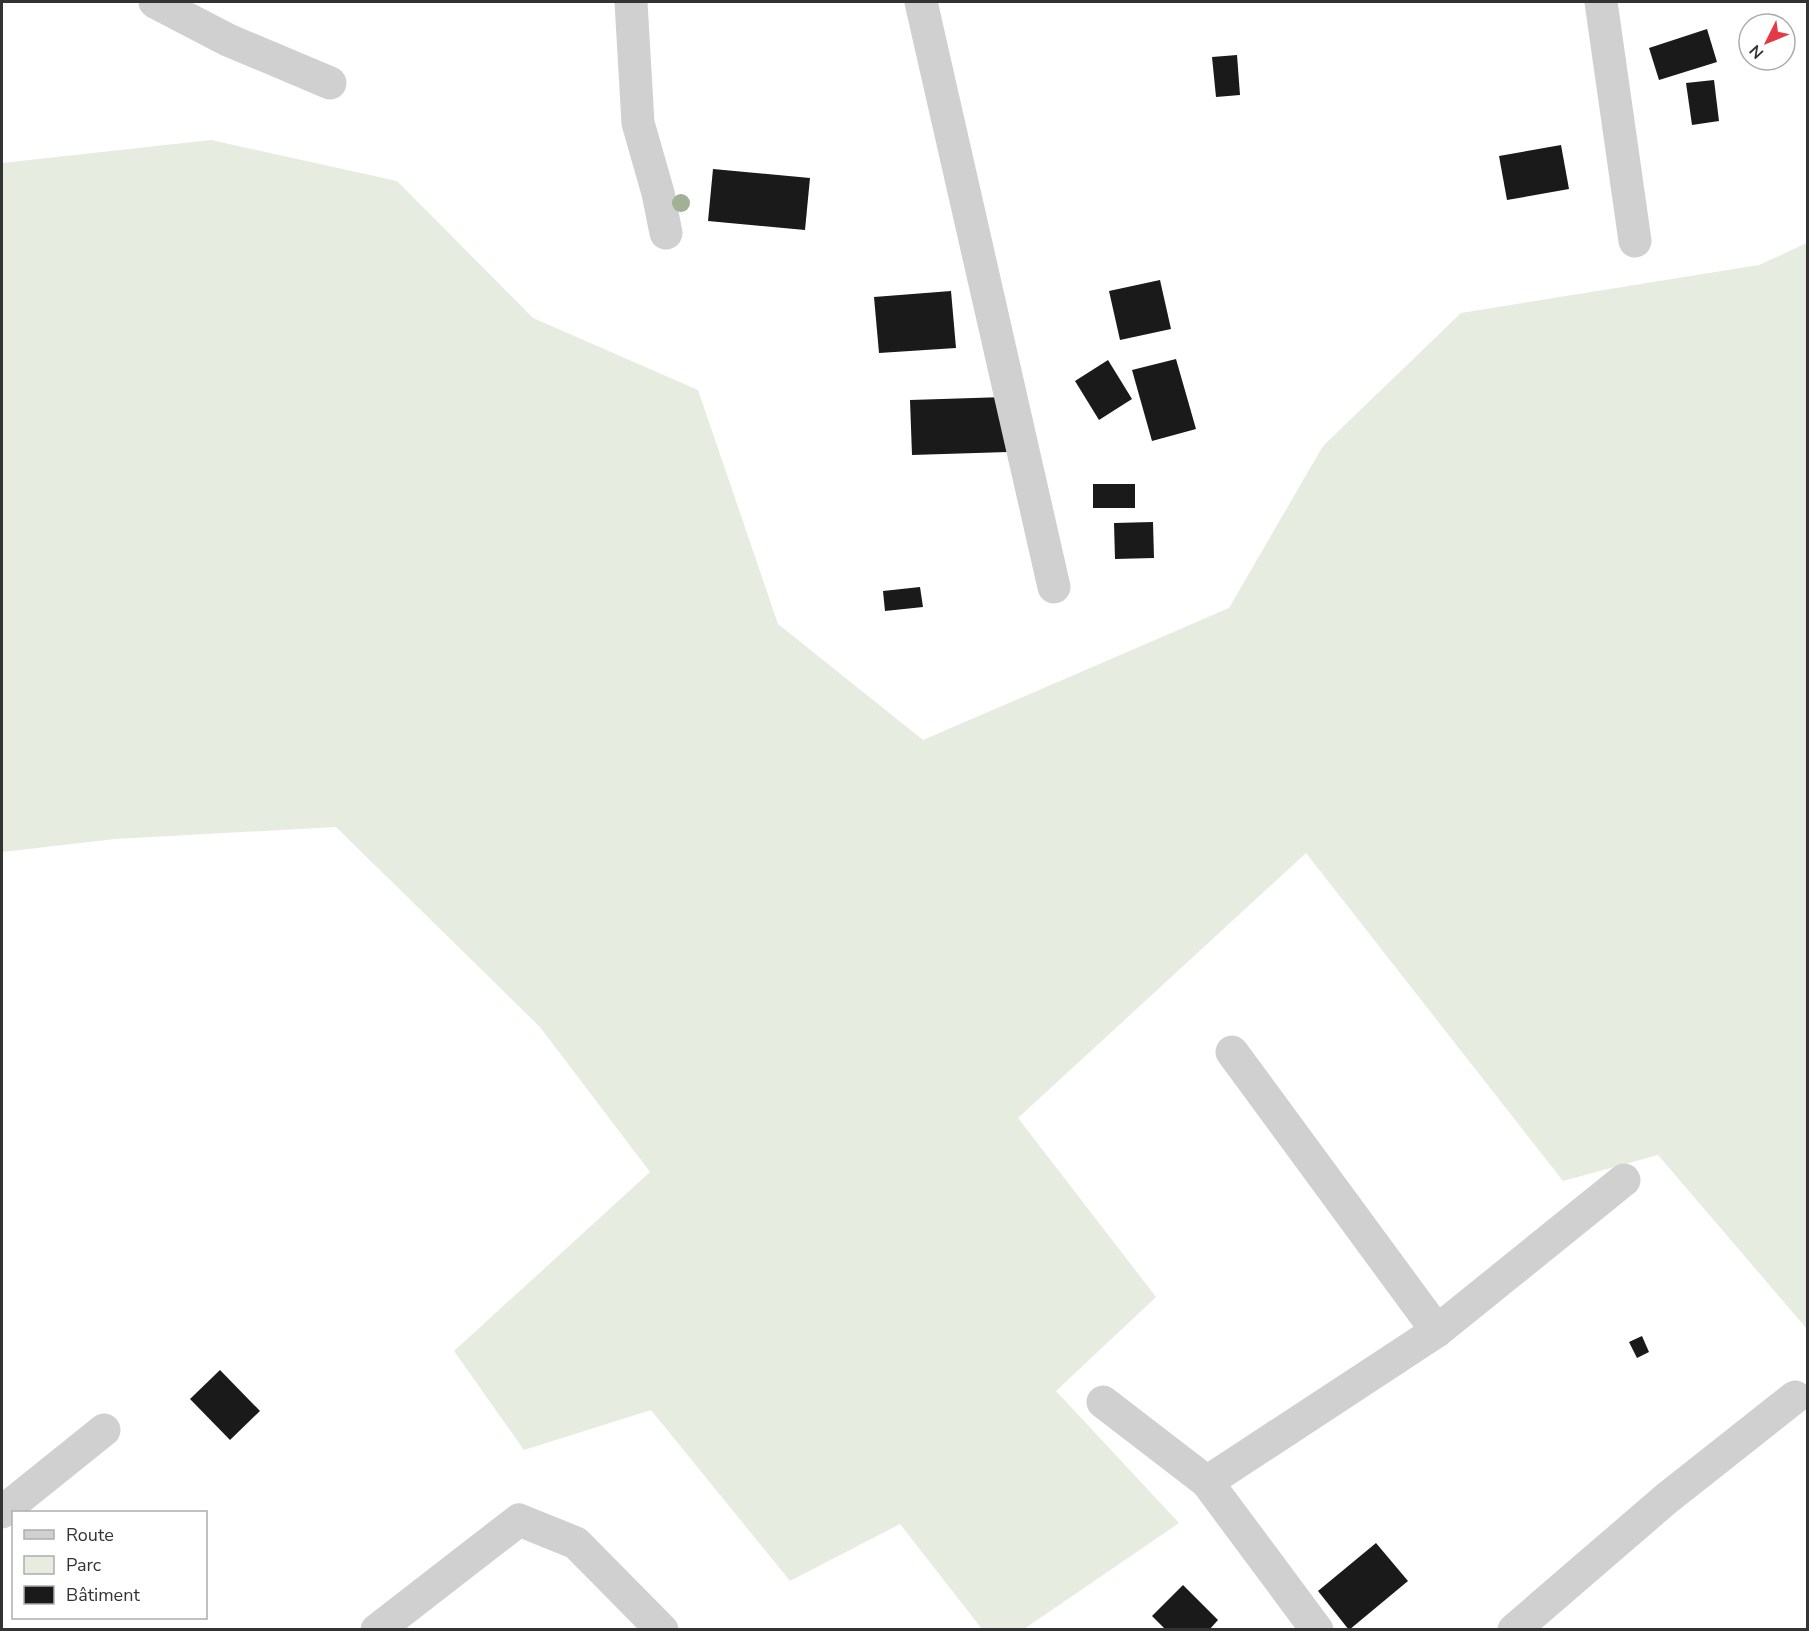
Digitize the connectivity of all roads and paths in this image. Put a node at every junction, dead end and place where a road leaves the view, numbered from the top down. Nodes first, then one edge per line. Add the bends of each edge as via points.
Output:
1 (155, 2) edge
2 (631, 2) edge
3 (921, 2) edge
4 (1601, 2) edge
5 (330, 83) dead end
6 (666, 233) dead end
7 (1635, 241) dead end
8 (1054, 587) dead end
9 (1232, 1052) dead end
10 (1624, 1180) dead end
11 (1437, 1331) junction
12 (1795, 1397) dead end
13 (1102, 1402) dead end
14 (104, 1430) dead end
15 (1207, 1482) junction
16 (2, 1512) edge
17 (377, 1629) edge
18 (662, 1629) edge
19 (1317, 1629) edge
20 (1514, 1629) edge

1 - 5 street via 228,40
2 - 6 street via 638,123
3 - 8 street
4 - 7 street
9 - 11 street
10 - 11 street
11 - 15 street
12 - 20 street via 1666,1499
13 - 15 street
14 - 16 street
15 - 19 street
17 - 18 street via 519,1520 576,1543

